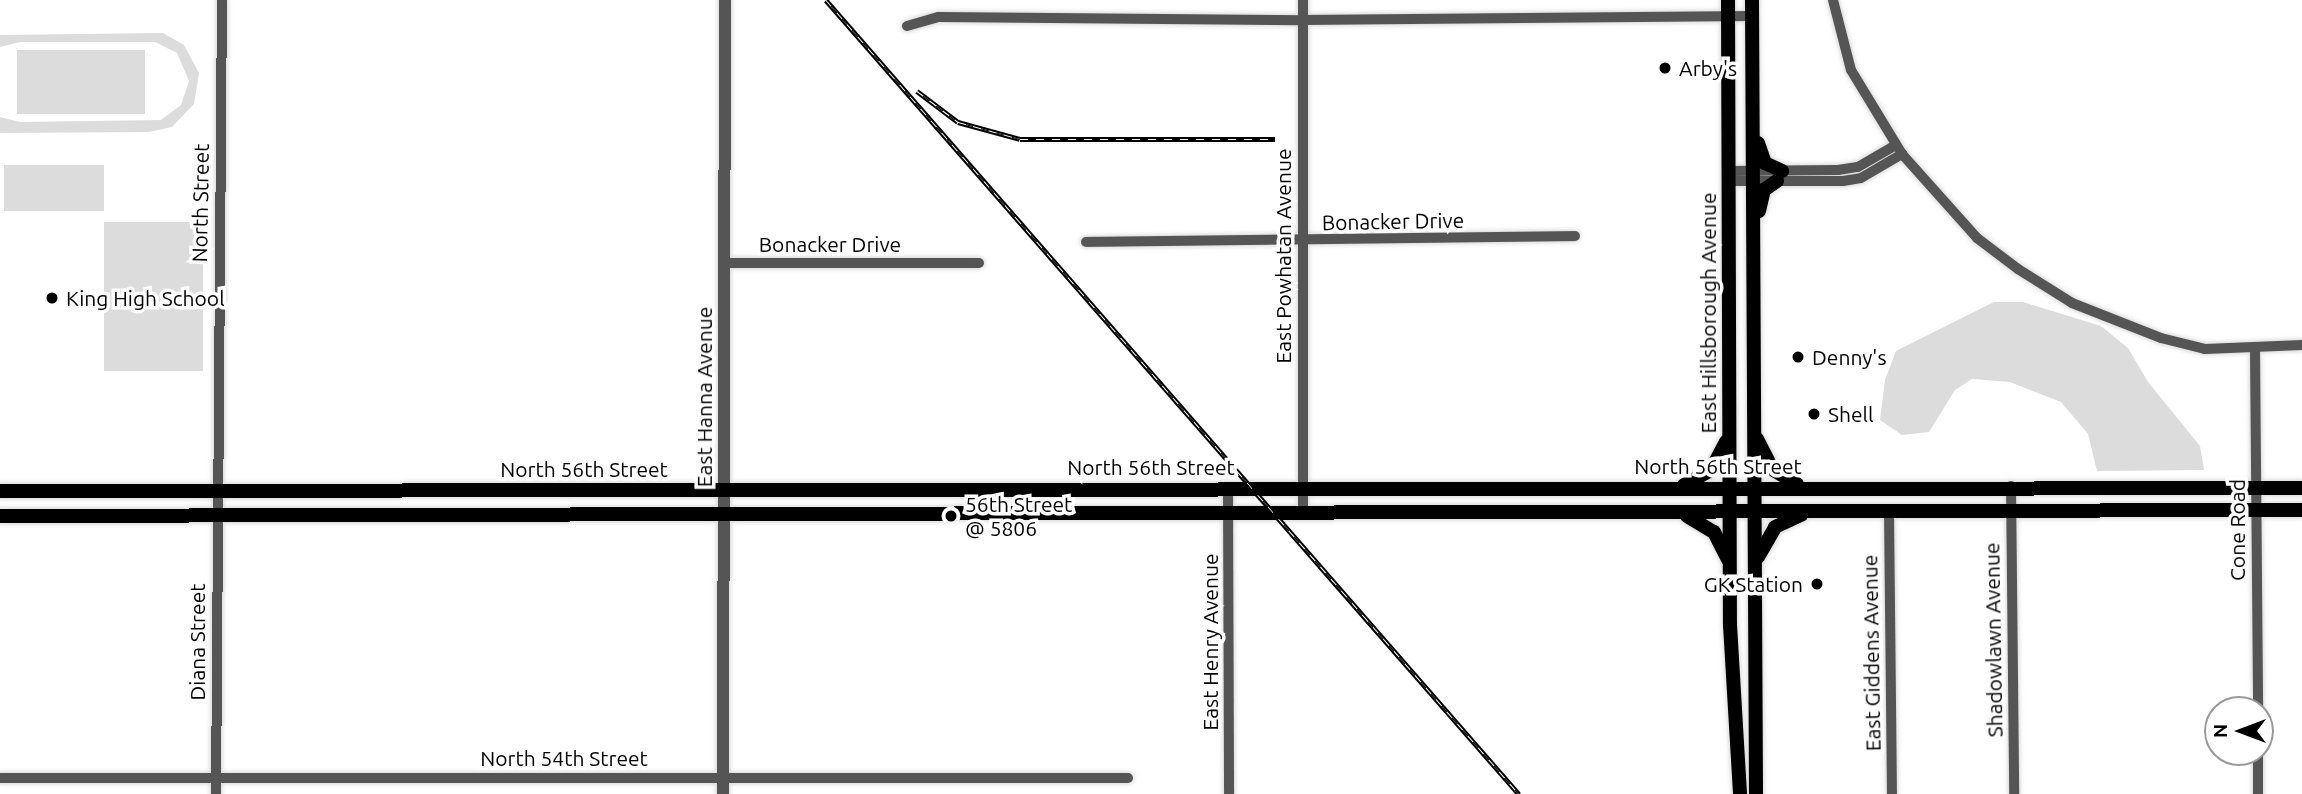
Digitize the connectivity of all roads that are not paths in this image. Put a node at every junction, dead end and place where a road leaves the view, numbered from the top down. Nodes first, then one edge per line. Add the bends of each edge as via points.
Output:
1 (222, 0) edge
2 (725, 0) edge
3 (1303, 0) edge
4 (1728, 0) edge
5 (1752, 0) edge
6 (1833, 0) edge
7 (1752, 16) junction
8 (1728, 17) junction
9 (1303, 20) junction
10 (906, 26) dead end
11 (1752, 119) junction
12 (1899, 150) junction
13 (1729, 176) junction
14 (1753, 176) junction
15 (1779, 176) junction
16 (1575, 236) dead end
17 (1086, 242) dead end
18 (1303, 242) junction
19 (1753, 247) junction
20 (724, 263) junction
21 (979, 264) dead end
22 (2302, 345) edge
23 (2255, 350) junction
24 (1754, 431) junction
25 (1729, 434) junction
26 (1754, 486) junction
27 (1803, 486) junction
28 (2011, 486) junction
29 (1676, 487) junction
30 (1729, 487) junction
31 (2256, 488) junction
32 (2302, 488) edge
33 (723, 489) junction
34 (975, 489) junction
35 (1228, 489) junction
36 (1303, 489) junction
37 (216, 490) junction
38 (531, 490) junction
39 (0, 491) edge
40 (2256, 510) junction
41 (2302, 510) edge
42 (1889, 511) junction
43 (1303, 512) junction
44 (1679, 512) junction
45 (1730, 512) junction
46 (1754, 512) junction
47 (1809, 512) junction
48 (2010, 512) junction
49 (1228, 513) junction
50 (723, 514) junction
51 (975, 514) junction
52 (531, 515) junction
53 (0, 516) edge
54 (216, 516) junction
55 (1730, 564) junction
56 (1754, 565) junction
57 (2258, 696) edge
58 (2258, 766) edge
59 (723, 777) junction
60 (0, 778) edge
61 (216, 778) junction
62 (1128, 778) dead end
63 (216, 794) edge
64 (723, 794) edge
65 (1229, 794) edge
66 (1740, 794) edge
67 (1756, 794) edge
68 (1892, 794) edge
69 (2014, 794) edge
70 (2258, 794) edge

1 - 37 street, North Street
2 - 20 street, East Hanna Avenue
3 - 9 street, East Powhatan Avenue
4 - 8 main road, East Hillsborough Avenue
5 - 7 main road
6 - 12 street via 1851,69
7 - 8 street
7 - 11 main road
8 - 9 street
8 - 13 main road, East Hillsborough Avenue
9 - 10 street via 939,17
9 - 18 street, East Powhatan Avenue
11 - 14 main road
11 - 15 main road via 1761,158
12 - 15 street via 1861,178
12 - 23 street via 1977,237 2072,303 2161,338 2205,349
13 - 14 street
13 - 25 main road, East Hillsborough Avenue
14 - 15 street
14 - 19 main road
15 - 19 main road via 1760,199
16 - 18 street, Bonacker Drive
17 - 18 street, Bonacker Drive
18 - 36 street, East Powhatan Avenue
19 - 24 main road
20 - 21 street, Bonacker Drive
20 - 33 street, East Hanna Avenue
22 - 23 street
23 - 31 street, Cone Road
24 - 26 main road
24 - 27 main road via 1772,469
25 - 29 main road via 1710,470
25 - 30 main road, East Hillsborough Avenue
26 - 27 main road, North 56th Street
26 - 30 main road, North 56th Street
26 - 46 main road
27 - 28 main road, North 56th Street
28 - 31 main road, North 56th Street
28 - 48 street, Shadowlawn Avenue
29 - 30 main road, North 56th Street
29 - 36 main road, North 56th Street
30 - 45 main road, East Hillsborough Avenue
31 - 32 main road, North 56th Street
31 - 40 street, Cone Road
33 - 34 main road, North 56th Street
33 - 38 main road, North 56th Street
33 - 50 street, East Hanna Avenue
34 - 35 main road, North 56th Street
34 - 51 main road
35 - 36 main road, North 56th Street
35 - 49 street, East Henry Avenue
36 - 43 street, East Powhatan Avenue
37 - 38 main road, North 56th Street
37 - 39 main road, North 56th Street
37 - 54 street, Diana Street
38 - 52 main road
40 - 41 main road
40 - 48 main road
40 - 57 street, Cone Road
42 - 47 main road
42 - 48 main road
42 - 68 street, East Giddens Avenue
43 - 44 main road
43 - 49 main road
44 - 45 main road
44 - 55 main road via 1714,532
45 - 46 main road
45 - 55 main road, East Hillsborough Avenue
46 - 47 main road
46 - 56 main road
47 - 56 main road via 1775,527
48 - 69 street, Shadowlawn Avenue
49 - 51 main road
49 - 65 street, East Henry Avenue
50 - 51 main road
50 - 52 main road
50 - 59 street, East Hanna Avenue
52 - 54 main road
53 - 54 main road
54 - 61 street, Diana Street
55 - 66 main road, East Hillsborough Avenue
56 - 67 main road
58 - 70 street
59 - 61 street, North 54th Street
59 - 62 street, North 54th Street
59 - 64 street, East Hanna Avenue
60 - 61 street, North 54th Street
61 - 63 street, Diana Street

